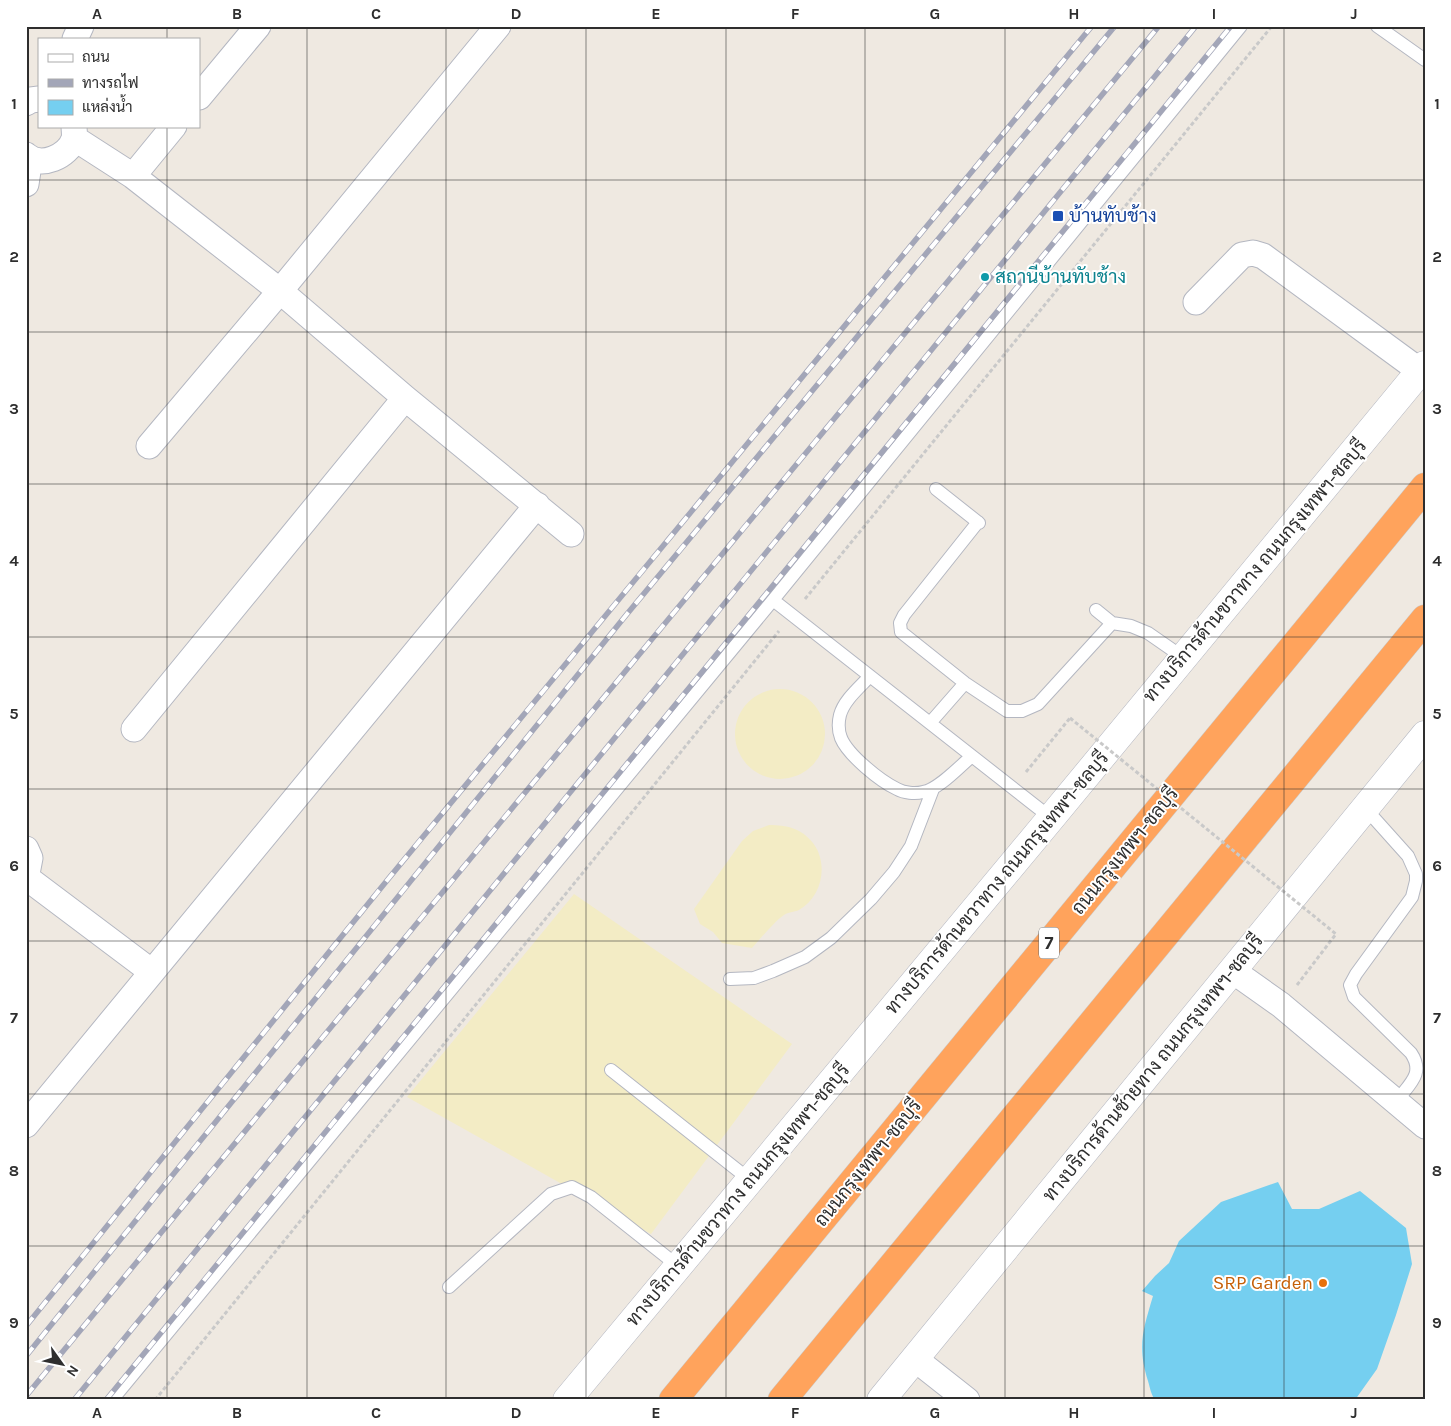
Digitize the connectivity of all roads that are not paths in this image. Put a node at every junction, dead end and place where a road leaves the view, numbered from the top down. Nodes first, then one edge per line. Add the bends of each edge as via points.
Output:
1 (81, 26) edge
2 (258, 26) edge
3 (498, 26) edge
4 (1241, 26) edge
5 (1377, 26) edge
6 (75, 38) edge
7 (1425, 60) edge
8 (200, 96) edge
9 (38, 98) edge
10 (26, 103) edge
11 (172, 128) edge
12 (74, 132) edge
13 (28, 157) edge
14 (132, 176) junction
15 (26, 184) edge
16 (280, 291) junction
17 (1196, 302) dead end
18 (1422, 368) edge
19 (404, 398) junction
20 (149, 446) dead end
21 (1425, 487) edge
22 (936, 488) dead end
23 (537, 505) junction
24 (571, 534) dead end
25 (772, 600) junction
26 (1096, 610) dead end
27 (1425, 619) edge
28 (1112, 623) junction
29 (1184, 658) junction
30 (870, 676) junction
31 (965, 683) junction
32 (930, 723) junction
33 (134, 729) dead end
34 (1425, 736) edge
35 (972, 756) junction
36 (933, 789) junction
37 (1365, 808) junction
38 (1051, 818) junction
39 (26, 849) edge
40 (27, 878) edge
41 (1233, 971) junction
42 (152, 972) junction
43 (730, 979) dead end
44 (611, 1070) dead end
45 (1396, 1102) junction
46 (26, 1125) edge
47 (1425, 1126) edge
48 (750, 1180) junction
49 (678, 1266) junction
50 (450, 1288) dead end
51 (915, 1359) junction
52 (112, 1400) edge
53 (567, 1400) edge
54 (673, 1400) edge
55 (782, 1400) edge
56 (881, 1400) edge
57 (967, 1400) edge

1 - 6 street
2 - 8 street
3 - 16 street
4 - 25 lane
5 - 7 lane
9 - 10 street
11 - 14 street
12 - 13 street via 64,154 48,161
12 - 14 street
13 - 15 street
14 - 16 street
16 - 19 street
16 - 20 street
17 - 18 street via 1242,255 1253,253 1263,256
18 - 29 main road, ทางบริการด้านขวาทาง ถนนกรุงเทพฯ-ชลบุรี
19 - 23 street
19 - 33 street
21 - 54 highway, ถนนกรุงเทพฯ-ชลบุรี / 7
22 - 31 lane via 979,523 904,615 900,623 901,632
23 - 24 street
23 - 42 street
25 - 30 lane
25 - 52 lane
26 - 28 lane
27 - 55 highway
28 - 29 lane via 1148,634
28 - 31 lane via 1038,704 1022,711 1007,711
29 - 38 main road, ทางบริการด้านขวาทาง ถนนกรุงเทพฯ-ชลบุรี
30 - 32 lane
30 - 36 lane via 840,714 838,729 841,740 855,758 898,790 912,793
31 - 32 lane
32 - 35 lane
34 - 37 main road, ทางบริการด้านซ้ายทาง ถนนกรุงเทพฯ-ชลบุรี
35 - 36 lane
35 - 38 lane
36 - 43 lane via 911,846 894,872 831,938 805,957 773,971 754,978
37 - 41 main road, ทางบริการด้านซ้ายทาง ถนนกรุงเทพฯ-ชลบุรี
37 - 45 lane via 1408,856 1416,874 1412,897 1350,985 1354,997 1417,1062 1417,1072
38 - 48 main road, ทางบริการด้านขวาทาง ถนนกรุงเทพฯ-ชลบุรี
39 - 40 street via 30,858
40 - 42 street
41 - 45 street via 1281,1005
41 - 51 main road, ทางบริการด้านซ้ายทาง ถนนกรุงเทพฯ-ชลบุรี
42 - 46 street
44 - 48 lane
45 - 47 street
48 - 49 main road, ทางบริการด้านขวาทาง ถนนกรุงเทพฯ-ชลบุรี
49 - 50 lane via 592,1197 572,1187 551,1194
49 - 53 main road, ทางบริการด้านขวาทาง ถนนกรุงเทพฯ-ชลบุรี
51 - 56 main road, ทางบริการด้านซ้ายทาง ถนนกรุงเทพฯ-ชลบุรี
51 - 57 street

